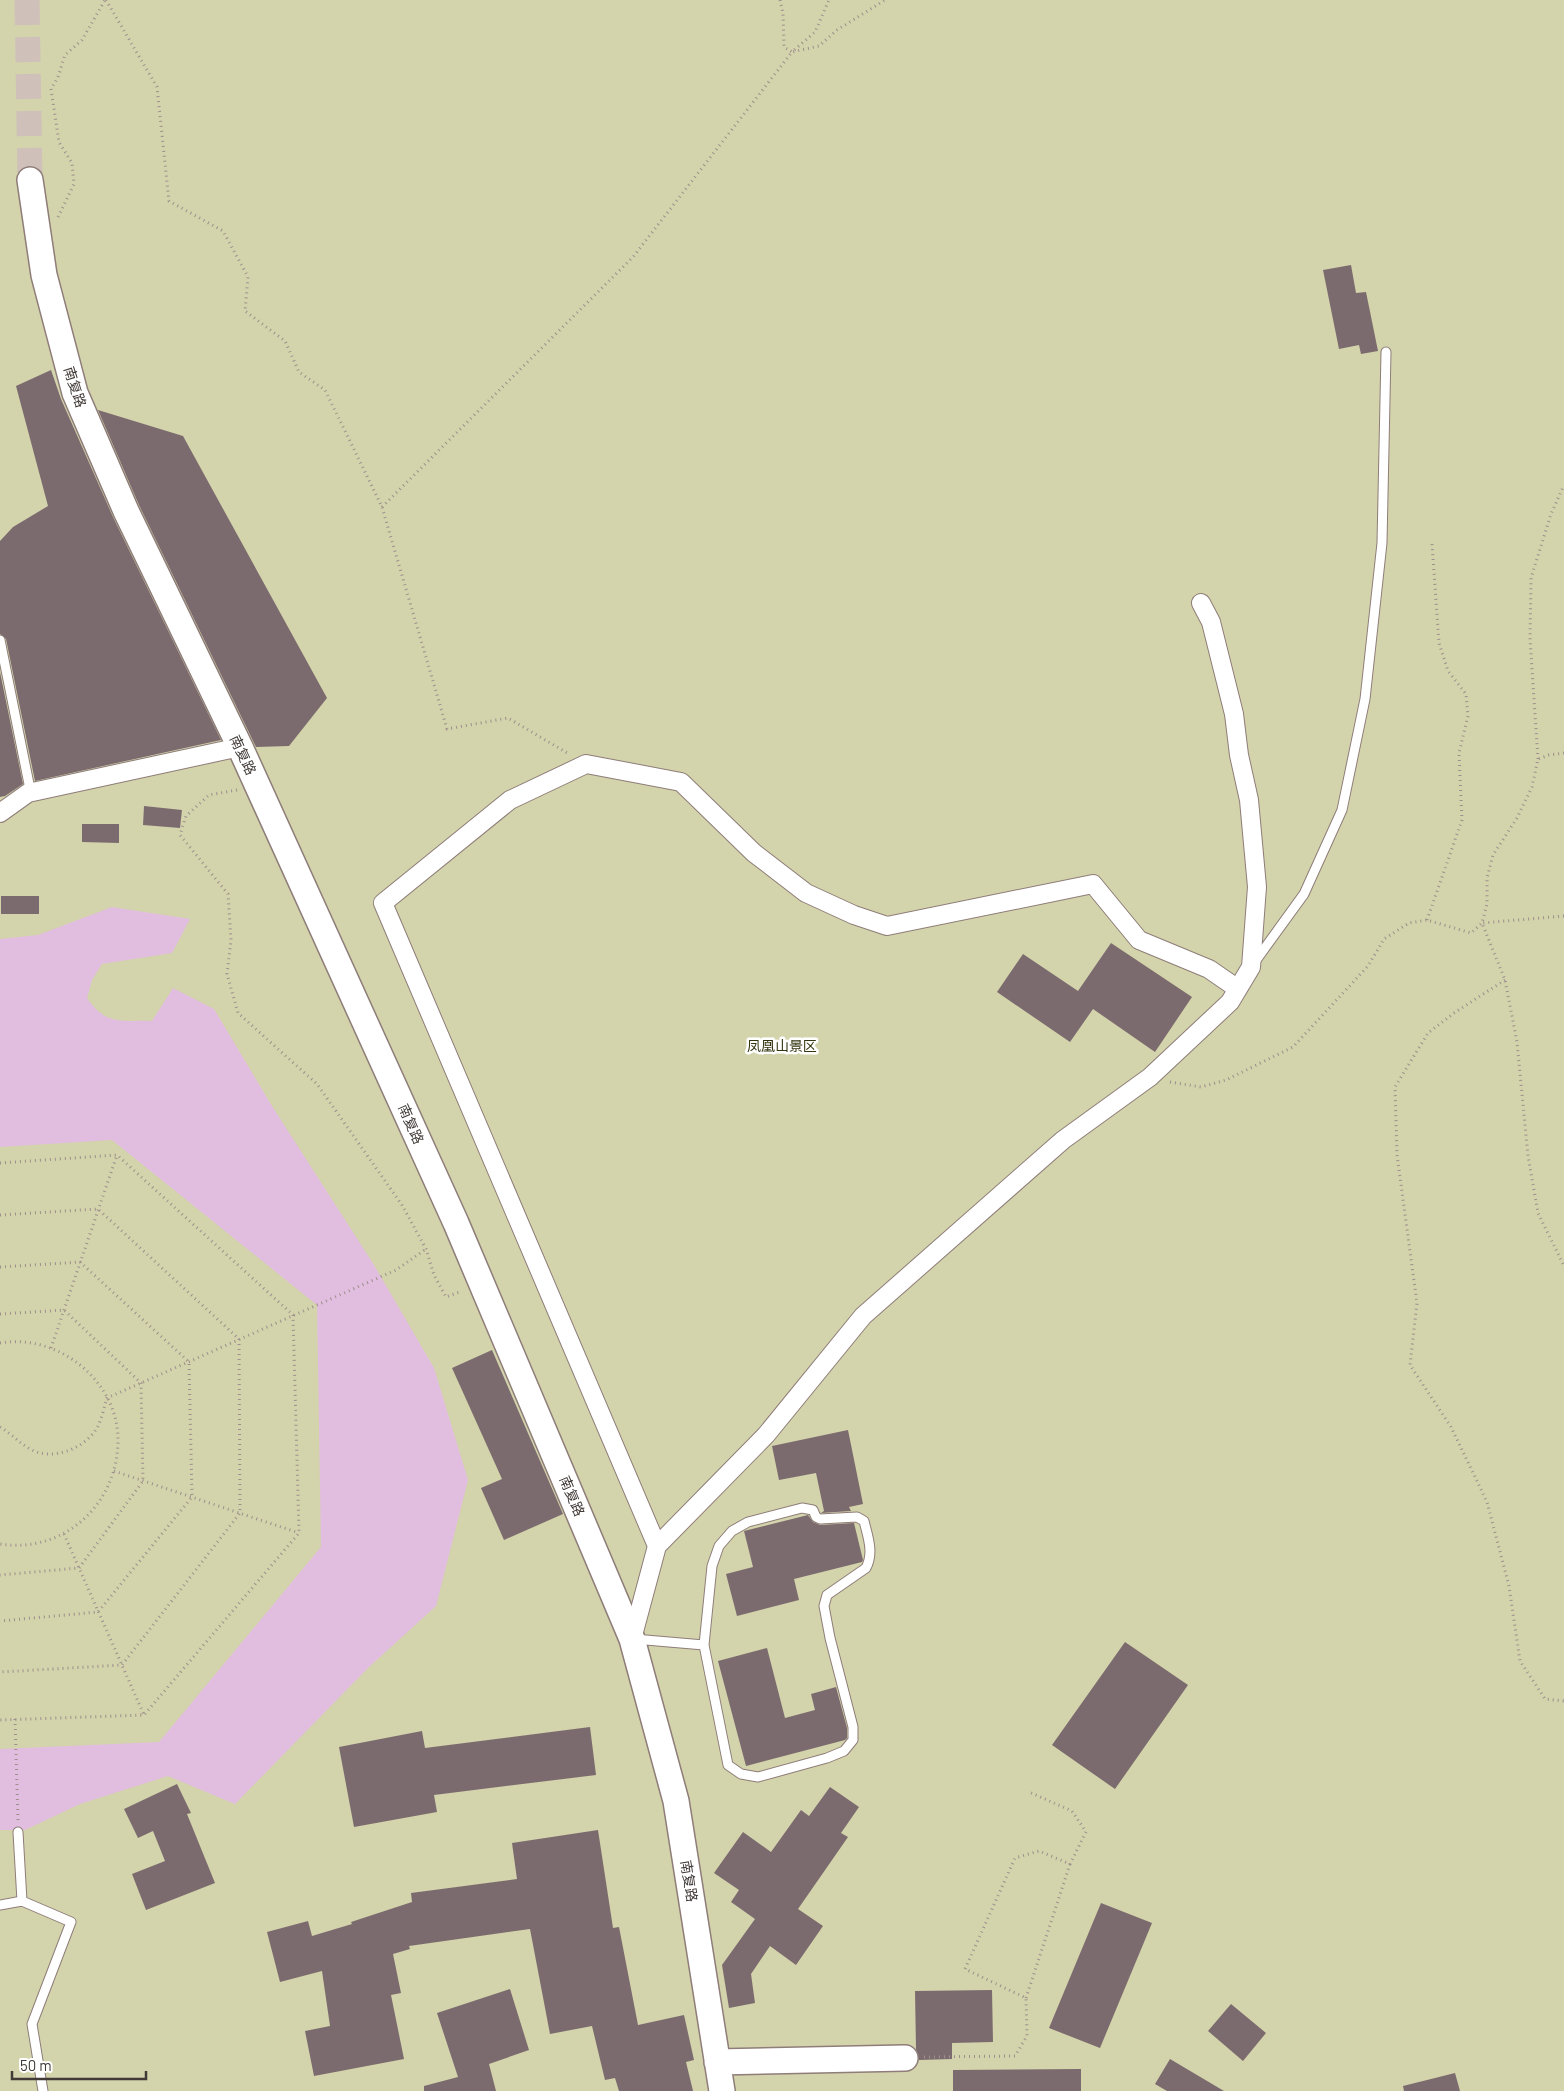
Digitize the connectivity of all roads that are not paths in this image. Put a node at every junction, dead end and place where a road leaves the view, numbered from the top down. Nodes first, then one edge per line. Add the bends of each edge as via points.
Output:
1 (30, 180) tunnel mouth
2 (1386, 352) dead end
3 (1201, 603) dead end
4 (0, 640) edge
5 (240, 747) junction
6 (28, 793) junction
7 (0, 813) edge
8 (1251, 967) junction
9 (1238, 989) junction
10 (657, 1546) junction
11 (632, 1639) junction
12 (704, 1645) junction
13 (18, 1832) road end
14 (22, 1901) junction
15 (0, 1905) edge
16 (905, 2058) road end
17 (718, 2062) junction
18 (43, 2091) edge
19 (722, 2091) edge

1 - 5 street, 南复路 via 44,275 75,393 126,511
2 - 8 lane via 1382,544 1365,698 1342,810 1304,894
3 - 8 street via 1210,622 1234,714 1249,800 1257,887
4 - 6 lane via 29,784
5 - 6 street
5 - 11 street, 南复路 via 452,1214
6 - 7 street
8 - 9 street
9 - 10 street via 1230,1002 1150,1077 1063,1140 863,1316 766,1435
9 - 10 street via 1210,969 1139,940 1093,884 887,926 854,915 806,893 754,853 681,782 586,764 510,800 383,903
10 - 11 street
11 - 12 lane
11 - 17 street, 南复路 via 676,1801
12 - 12 lane via 728,1764 741,1774 758,1777 844,1751 853,1740 853,1727 824,1606 827,1595 866,1568 869,1562 871,1552 864,1521 857,1517 820,1519 813,1510 802,1508 748,1522 732,1531 719,1546 712,1566
13 - 14 lane
14 - 15 lane
14 - 18 lane via 71,1922 32,2024
16 - 17 street
17 - 19 street, 南复路

